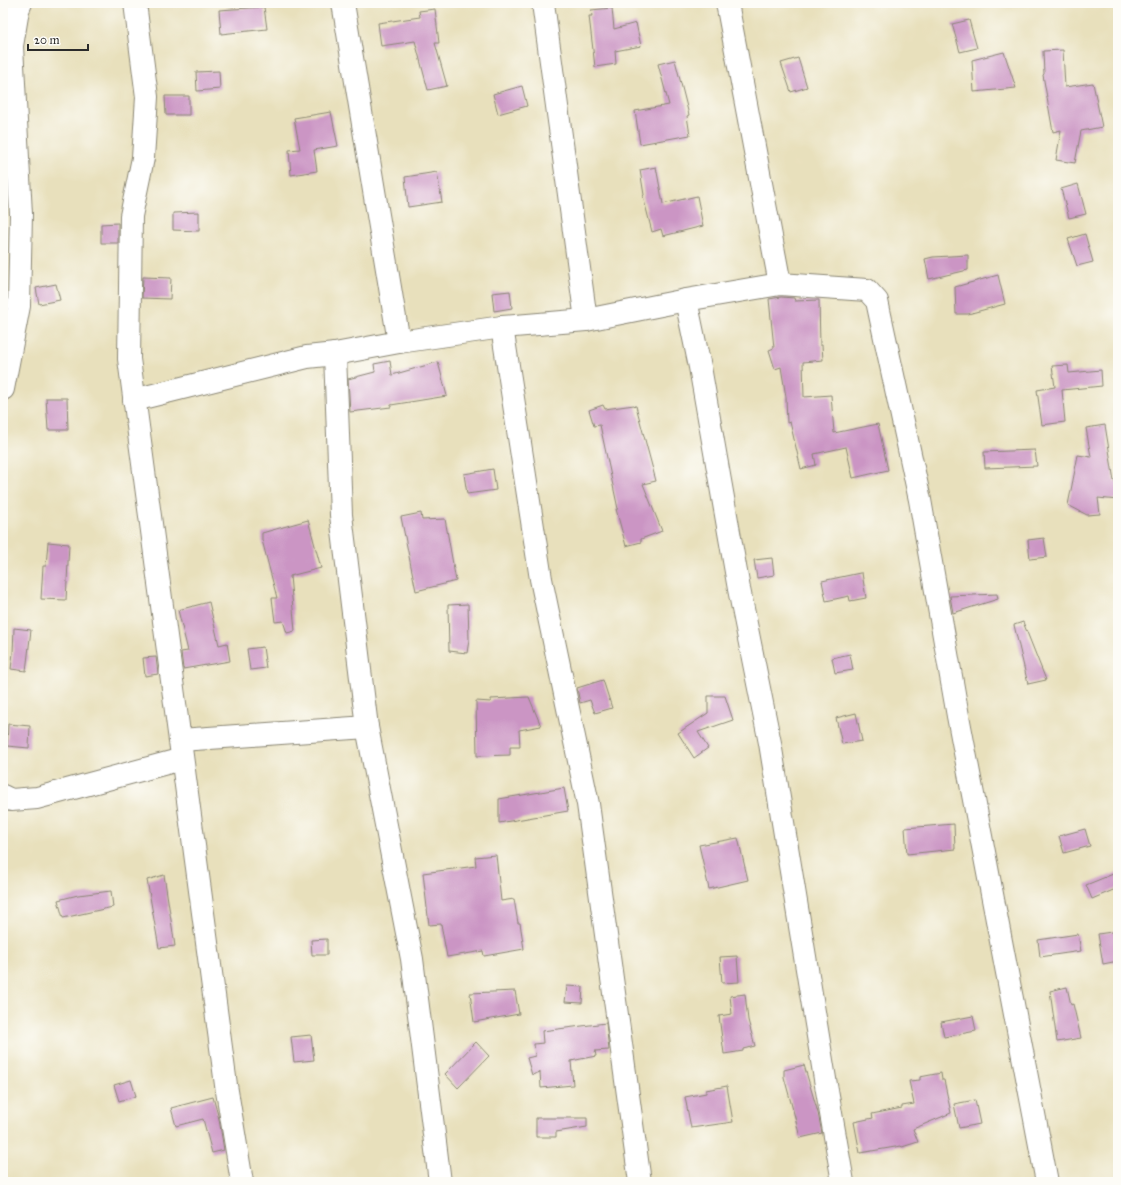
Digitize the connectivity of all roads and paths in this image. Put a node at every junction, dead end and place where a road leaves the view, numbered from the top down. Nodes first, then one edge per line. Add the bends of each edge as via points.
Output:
1 (21, 3) edge
2 (135, 3) edge
3 (343, 3) edge
4 (543, 3) edge
5 (727, 3) edge
6 (780, 284) junction
7 (686, 300) junction
8 (586, 320) junction
9 (502, 327) junction
10 (400, 342) junction
11 (335, 354) junction
12 (3, 389) edge
13 (134, 400) junction
14 (367, 727) junction
15 (181, 750) junction
16 (3, 796) edge
17 (242, 1182) edge
18 (440, 1182) edge
19 (640, 1182) edge
20 (843, 1182) edge
21 (1047, 1182) edge

1 - 12 street via 12,46 21,214 19,306
2 - 13 street via 147,97 143,158 131,216 129,359
3 - 10 street
4 - 8 street
5 - 6 street
6 - 7 street
6 - 21 street via 867,290 877,301 920,500 958,716
7 - 8 street
7 - 20 street via 770,743
8 - 9 street
9 - 10 street
9 - 19 street via 541,579 588,804
10 - 11 street
11 - 13 street via 307,357
11 - 14 street via 341,515
13 - 15 street
14 - 15 street
14 - 18 street via 412,959
15 - 16 street via 37,798 11,800
15 - 17 street via 226,1085

